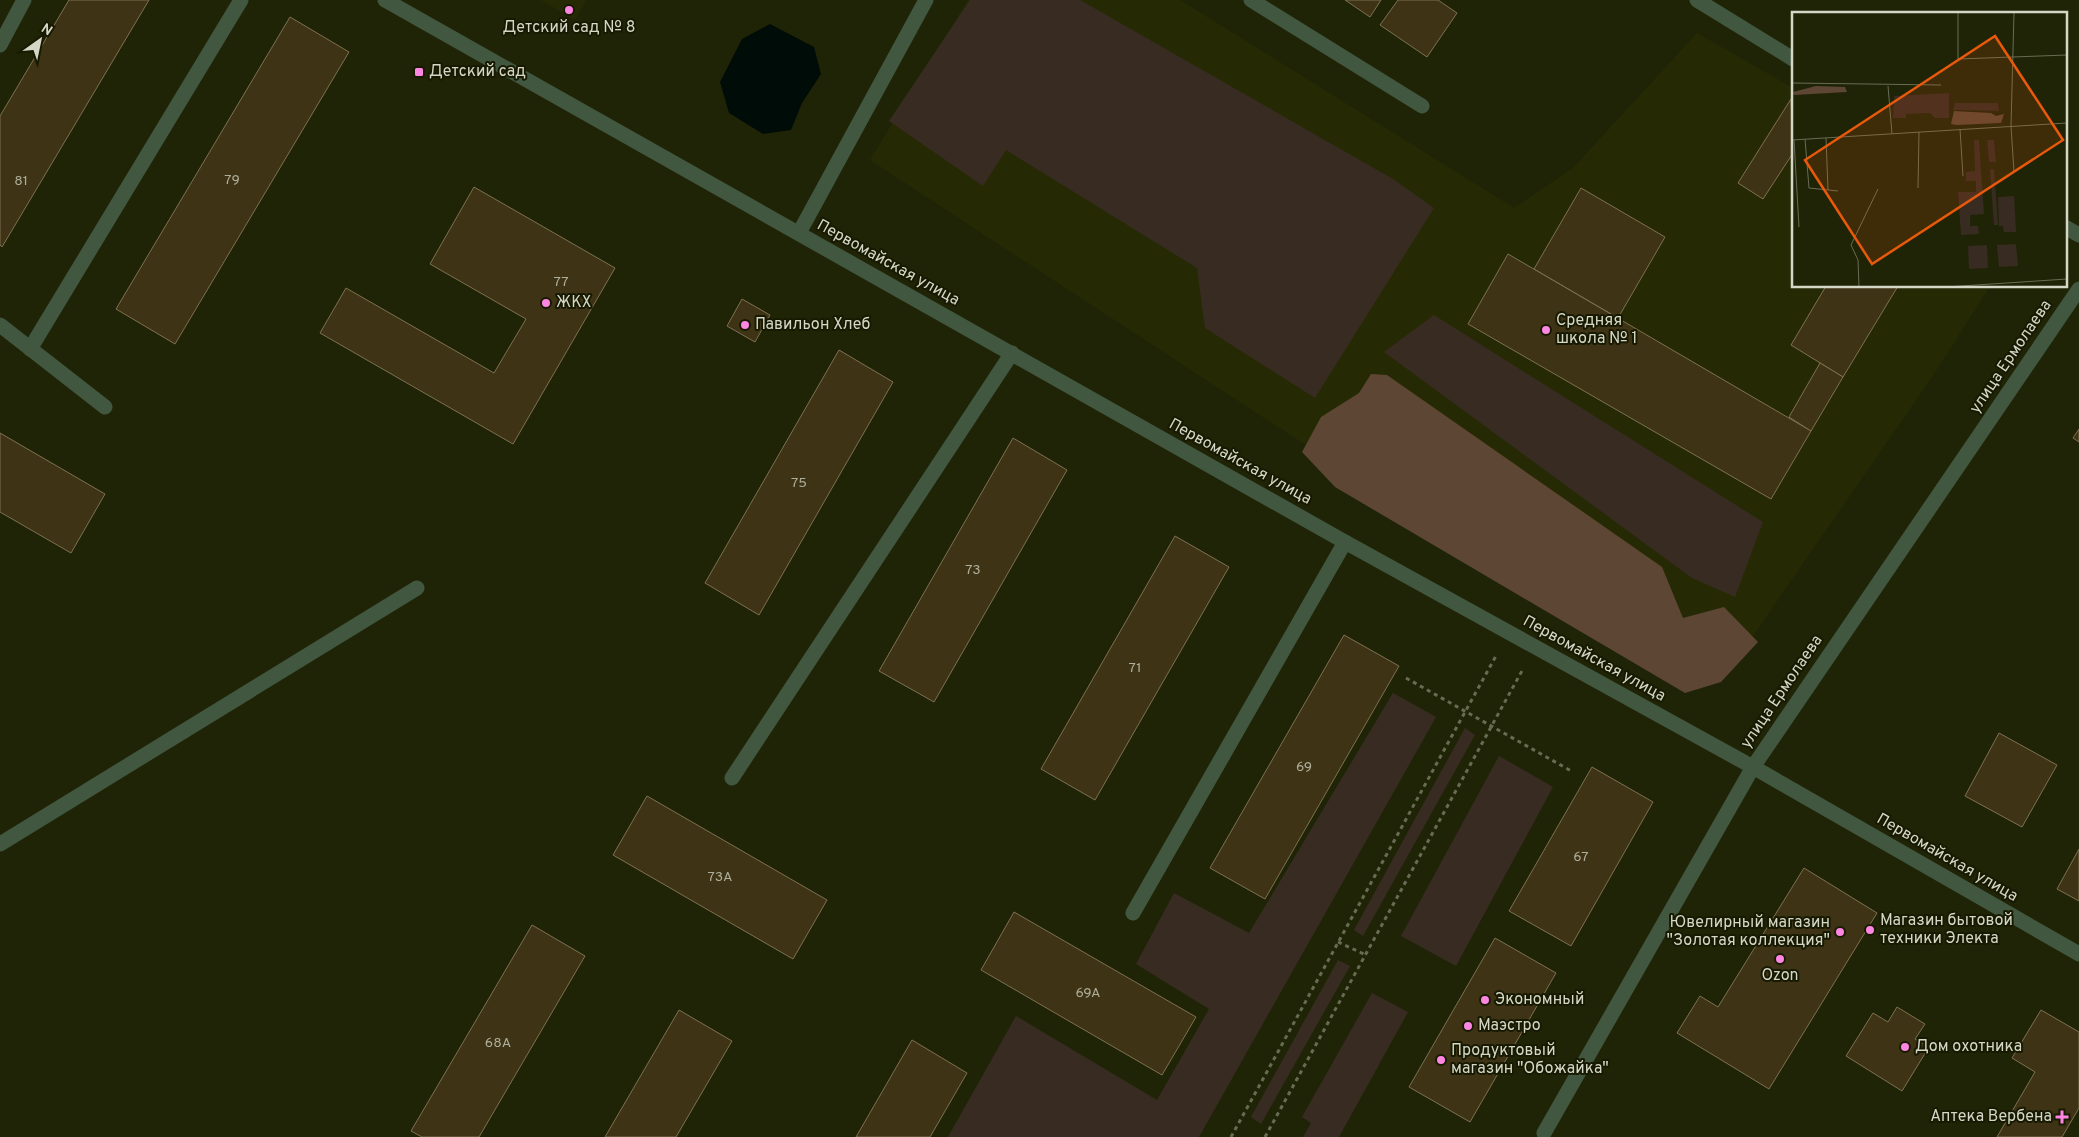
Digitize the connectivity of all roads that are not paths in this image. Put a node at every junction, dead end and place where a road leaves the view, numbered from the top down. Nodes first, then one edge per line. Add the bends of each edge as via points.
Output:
1 (24, 0) edge
2 (241, 0) edge
3 (385, 0) edge
4 (926, 0) edge
5 (1250, 0) edge
6 (1697, 0) edge
7 (0, 45) edge
8 (1792, 58) edge
9 (1422, 106) dead end
10 (2066, 228) edge
11 (799, 234) junction
12 (2079, 235) edge
13 (2079, 289) edge
14 (0, 325) edge
15 (30, 349) junction
16 (1012, 353) junction
17 (105, 407) dead end
18 (1345, 542) junction
19 (417, 588) dead end
20 (1753, 767) junction
21 (732, 778) dead end
22 (0, 844) edge
23 (1132, 912) dead end
24 (2079, 954) edge
25 (1544, 1133) dead end

1 - 7 street
2 - 15 street
3 - 11 street, Первомайская улица
4 - 11 street
5 - 9 street
6 - 8 street
10 - 12 street
11 - 16 street, Первомайская улица
13 - 20 street, улица Ермолаева
14 - 15 street
15 - 17 street
16 - 18 street, Первомайская улица
16 - 21 street
18 - 20 street, Первомайская улица
18 - 23 street
19 - 22 street
20 - 24 street, Первомайская улица
20 - 25 street, улица Ермолаева

